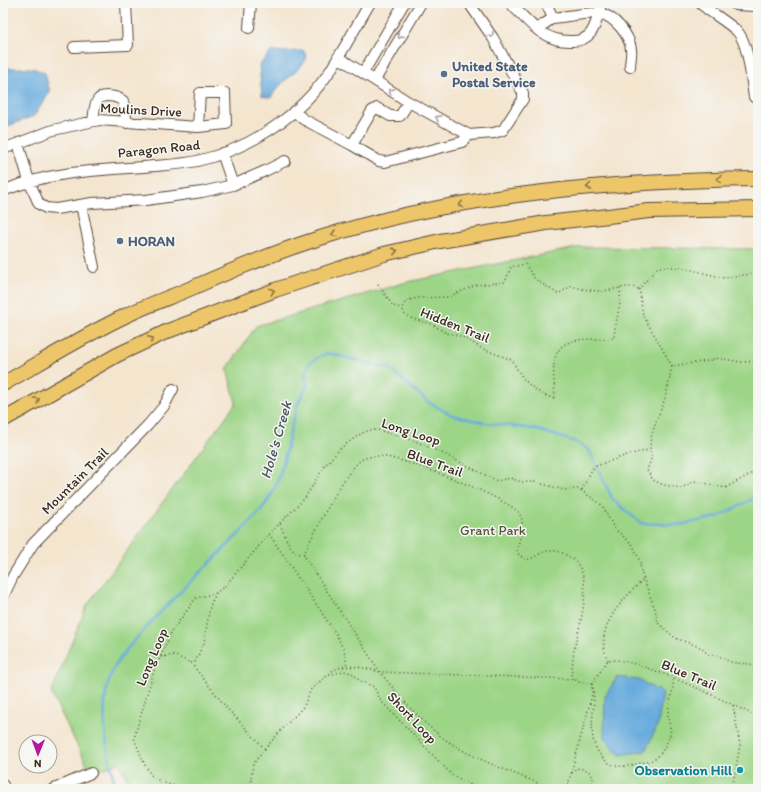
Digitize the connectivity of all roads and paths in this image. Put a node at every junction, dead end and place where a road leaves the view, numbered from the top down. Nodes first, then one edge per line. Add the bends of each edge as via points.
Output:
1 (126, 3) edge
2 (251, 3) edge
3 (370, 3) edge
4 (404, 3) edge
5 (421, 3) edge
6 (469, 3) edge
7 (510, 3) edge
8 (546, 3) edge
9 (700, 3) edge
10 (735, 3) edge
11 (756, 6) dead end
12 (601, 7) edge
13 (553, 18) junction
14 (249, 28) dead end
15 (537, 29) junction
16 (74, 47) dead end
17 (338, 57) junction
18 (630, 67) dead end
19 (363, 73) junction
20 (375, 80) junction
21 (754, 97) dead end
22 (407, 101) junction
23 (294, 111) junction
24 (93, 121) junction
25 (126, 123) junction
26 (204, 127) dead end
27 (469, 135) junction
28 (18, 143) junction
29 (352, 145) junction
30 (3, 148) edge
31 (222, 154) junction
32 (284, 160) dead end
33 (758, 179) edge
34 (29, 181) junction
35 (233, 185) junction
36 (3, 191) edge
37 (81, 204) junction
38 (758, 209) edge
39 (94, 267) dead end
40 (758, 273) edge
41 (378, 284) dead end
42 (620, 288) junction
43 (639, 289) junction
44 (402, 308) junction
45 (758, 361) edge
46 (672, 366) junction
47 (3, 384) edge
48 (173, 389) dead end
49 (3, 420) edge
50 (649, 450) junction
51 (758, 470) edge
52 (582, 491) junction
53 (280, 524) junction
54 (269, 534) junction
55 (304, 554) junction
56 (644, 579) junction
57 (216, 593) junction
58 (3, 597) edge
59 (160, 657) junction
60 (608, 660) junction
61 (191, 663) junction
62 (758, 666) edge
63 (347, 667) junction
64 (380, 672) junction
65 (327, 676) junction
66 (574, 679) junction
67 (673, 679) junction
68 (592, 684) junction
69 (733, 705) junction
70 (758, 717) edge
71 (265, 749) junction
72 (91, 773) dead end
73 (571, 775) junction
74 (3, 785) edge
75 (4, 789) edge
76 (54, 789) edge
77 (193, 789) edge
78 (253, 789) edge
79 (479, 789) edge
80 (552, 789) edge
81 (568, 789) edge
82 (591, 789) edge
83 (732, 789) edge

1 - 16 street via 128,46
2 - 14 street
3 - 17 street, Paragon Road
4 - 19 street
5 -> 20 street
6 -> 27 street via 523,92 523,99 503,130
7 - 15 street
8 - 13 street
9 - 21 street via 737,31 742,38
10 - 11 street
12 - 13 street
12 - 15 street via 594,28 583,40 558,41
12 - 18 street via 622,29 629,41
13 - 15 street
17 - 19 street
17 - 23 street, Paragon Road via 325,78
19 - 20 street
22 -> 20 street
27 -> 22 street
22 - 29 street via 400,116 390,116 376,108 372,111
23 - 29 street via 303,119
23 - 31 street, Paragon Road via 254,140
24 - 25 street, Moulins Drive
24 - 25 street via 95,103 99,98 112,96 123,101
24 - 28 street, Moulins Drive via 53,130
25 - 26 street, Moulins Drive
27 - 29 street via 462,142 385,162
28 - 30 street, Moulins Drive
28 - 34 street
31 - 34 street, Paragon Road via 190,162 83,171
31 - 35 street
32 - 35 street
33 -> 47 highway via 608,184 457,206 376,223 254,261 124,316
34 - 36 street, Paragon Road
34 - 37 street via 39,204 46,208 56,209
35 - 37 street via 146,200
37 - 39 street
49 -> 38 highway via 111,358 168,331 275,290 384,254 440,241 546,223 649,211
40 - 43 path via 724,278 680,267 658,267
41 - 44 path via 393,306
42 - 43 path, Hidden Trail via 632,286
42 - 44 path, Hidden Trail via 603,291 571,286 558,294 535,279 525,264 511,267 505,282 476,284 448,297 417,298 406,301
42 - 44 path, Hidden Trail via 621,303 616,317 614,338 574,340 561,346 554,359 554,399 540,394 520,375 512,360 483,349 461,336 446,333 432,324 413,319 405,315
43 - 46 path via 643,316
45 - 46 path via 742,362 716,358
46 - 50 path
48 - 58 street, Mountain Trail via 164,406 148,425 33,544
50 - 51 path via 652,457 647,470 653,480 664,485 681,488 696,481 725,488
50 - 52 path via 596,466 592,469
52 - 53 path, Long Loop via 564,490 510,478 497,480 415,442 378,430 370,430 342,447 325,465 305,498
52 - 56 path via 602,505 614,528 633,545
53 - 54 path, Long Loop
53 - 55 path via 294,550
54 - 57 path, Long Loop via 225,586
54 - 63 path via 336,634 345,653
55 - 64 path
55 - 66 path, Blue Trail via 350,472 362,460 376,456 408,462 497,497 519,513 522,532 517,552 522,558 528,560 547,551 559,551 571,557 582,571 585,584 584,601 571,677
56 - 60 path via 623,600 608,624 603,644
56 - 62 path via 656,609 658,623 675,638 700,647 709,655 721,656 731,662
57 - 59 path, Long Loop via 196,598 172,631
57 - 61 path via 210,606 204,642 195,662
59 - 61 path via 174,655
59 - 77 path, Long Loop via 134,738 151,775 172,786
60 - 67 path, Blue Trail via 616,659
60 - 68 path
61 - 71 path via 226,707
63 - 64 path
63 - 65 path via 331,672
64 - 66 path
64 - 80 path via 425,723 461,749
65 - 71 path, Short Loop via 312,689 304,706
65 - 79 path, Short Loop via 343,670 374,687 381,701 452,775
66 - 68 path
67 - 68 path via 668,714 671,730 669,740 655,759 631,766 608,763 593,741 595,694
67 - 69 path, Blue Trail
68 - 73 path via 592,695
69 - 70 path, Blue Trail
69 - 83 path via 740,745
71 - 78 path, Short Loop via 253,764
72 - 76 street
73 - 81 path
73 - 82 path via 576,768 588,770 593,779
74 - 75 street

